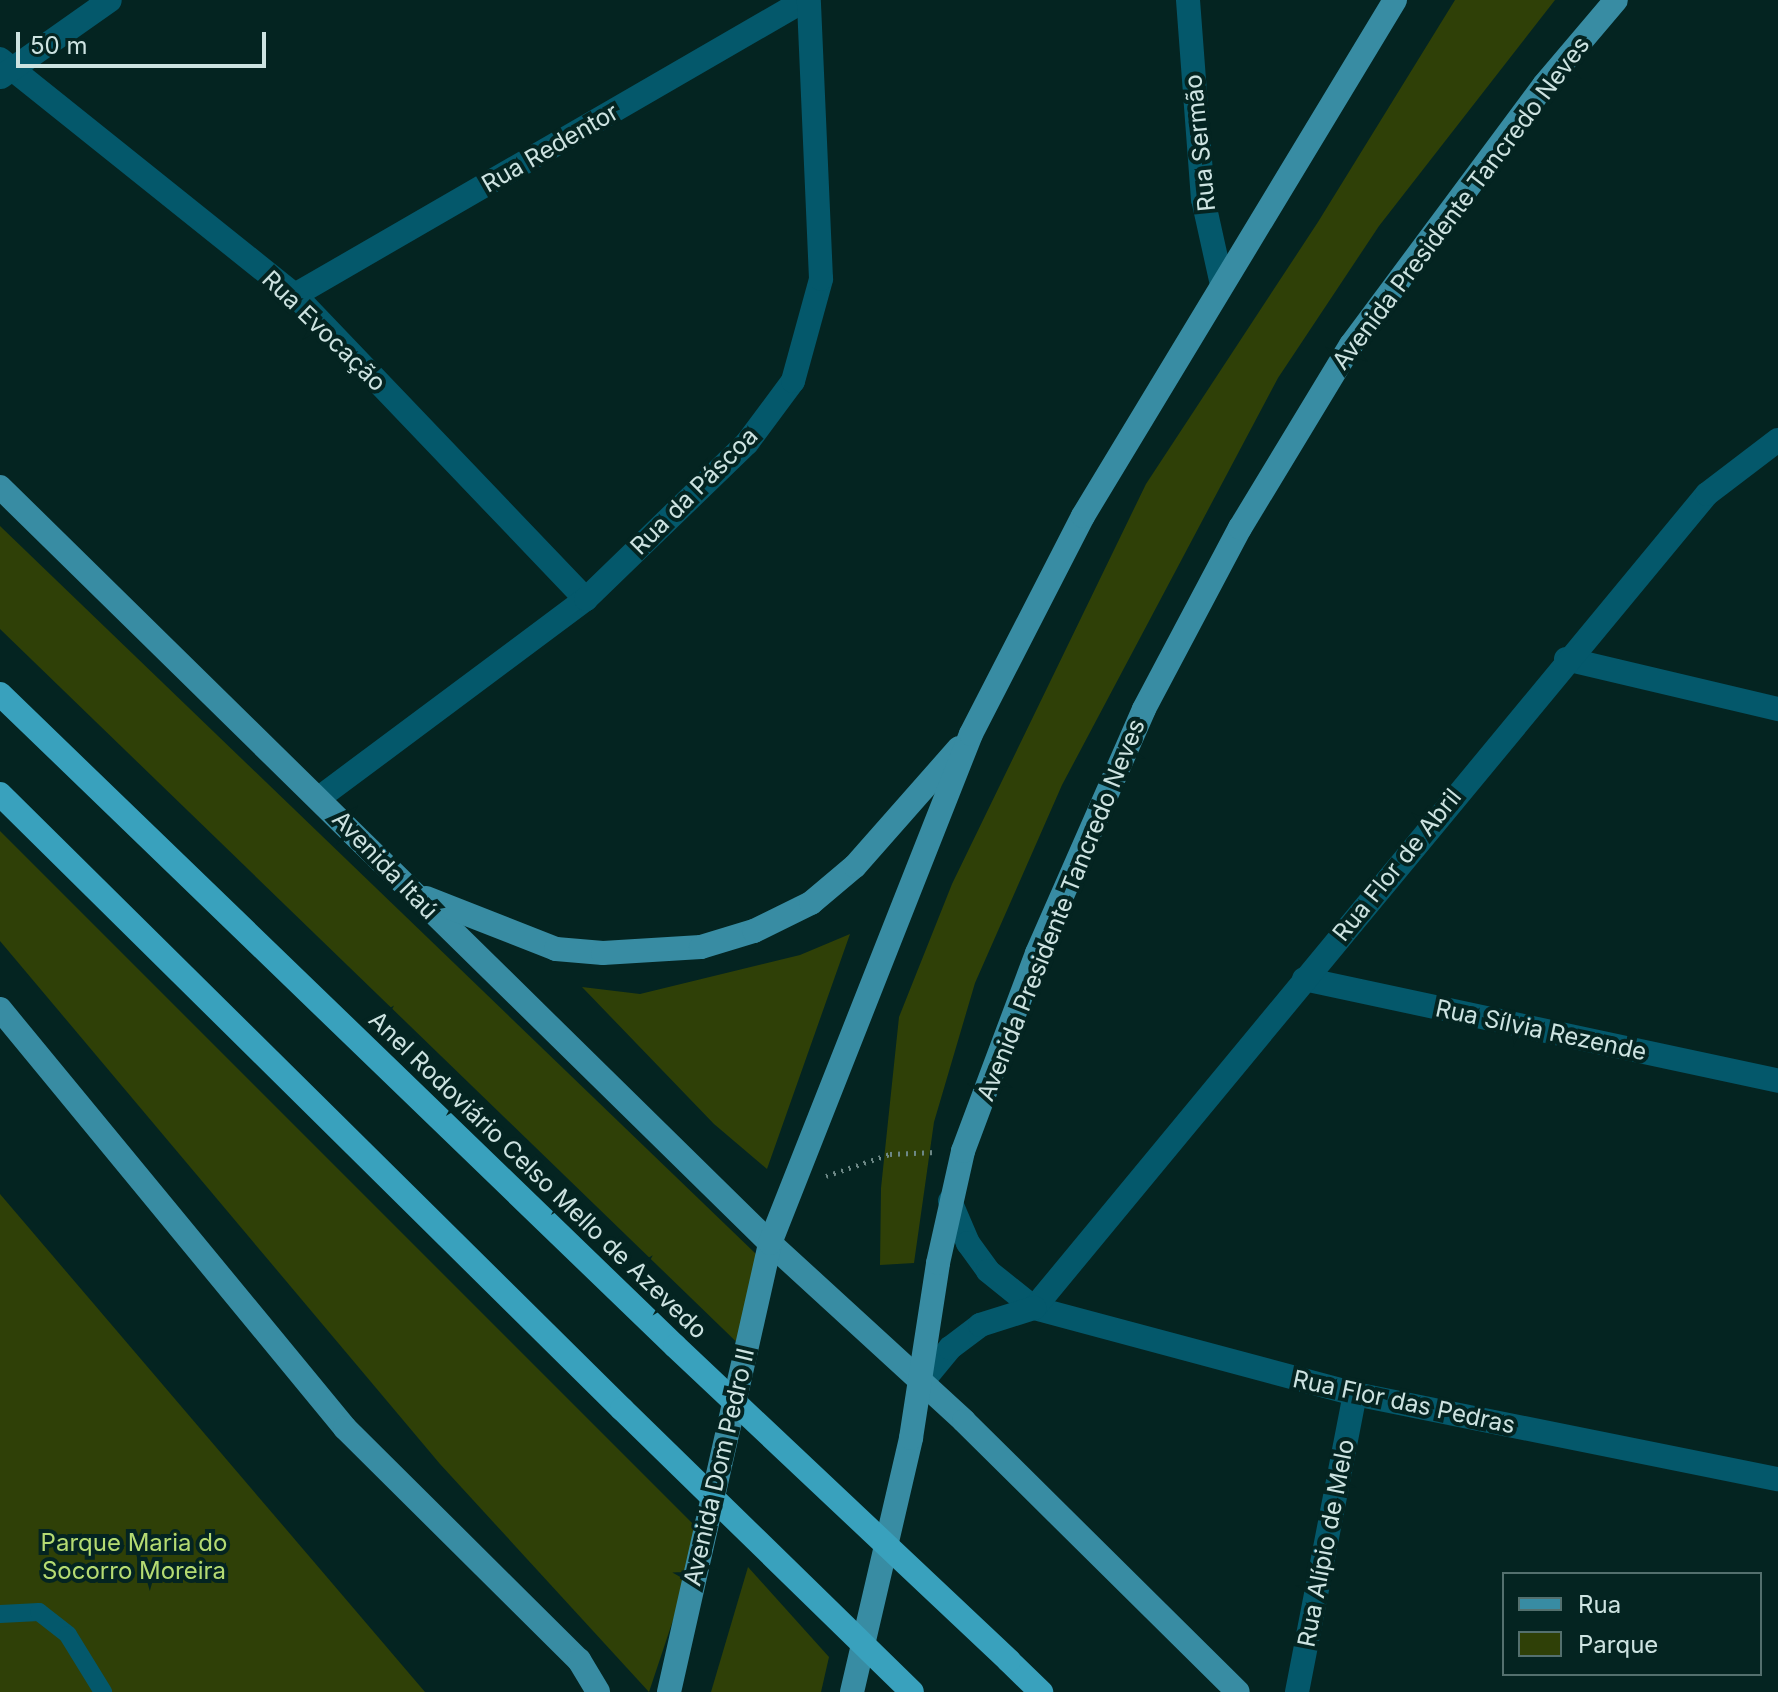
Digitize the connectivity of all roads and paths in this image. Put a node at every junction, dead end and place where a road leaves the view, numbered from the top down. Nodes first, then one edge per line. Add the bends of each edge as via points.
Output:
1 (110, 0) edge
2 (807, 0) edge
3 (1188, 0) edge
4 (1395, 0) edge
5 (1616, 0) edge
6 (3, 68) edge
7 (1222, 285) junction
8 (295, 295) junction
9 (1778, 440) edge
10 (0, 487) edge
11 (586, 599) junction
12 (1566, 659) junction
13 (0, 694) edge
14 (1778, 709) edge
15 (971, 734) junction
16 (0, 794) edge
17 (319, 798) junction
18 (409, 890) junction
19 (1304, 979) junction
20 (0, 1009) edge
21 (1778, 1081) edge
22 (963, 1151) junction
23 (795, 1187) junction
24 (950, 1201) junction
25 (770, 1243) junction
26 (1034, 1308) junction
27 (922, 1382) junction
28 (1355, 1394) junction
29 (1778, 1479) edge
30 (0, 1614) edge
31 (103, 1692) edge
32 (598, 1692) edge
33 (669, 1692) edge
34 (852, 1692) edge
35 (912, 1692) edge
36 (1041, 1692) edge
37 (1238, 1692) edge
38 (1297, 1692) edge

1 - 6 street
2 - 8 street, Rua Redentor
2 - 11 street, Rua da Páscoa via 821,279 793,381 747,443
3 - 7 street, Rua Sermão via 1203,199
4 - 7 main road
5 - 22 main road, Avenida Presidente Tancredo Neves via 1544,85 1351,345 1240,528 1144,709 1037,953
6 - 8 street, Rua Evocação
7 - 15 main road via 1083,516
8 - 11 street, Rua Evocação
9 - 12 street, Rua Flor de Abril via 1707,494
10 - 17 main road, Avenida Itaú
11 - 17 street, Rua da Páscoa
12 - 14 street
12 - 19 street, Rua Flor de Abril
13 - 36 highway, Anel Rodoviário Celso Mello de Azevedo, bridge
15 - 18 main road via 855,866 811,903 754,931 701,947 603,953 556,949 501,932
15 - 23 main road via 853,1026
16 - 35 highway, bridge
17 - 18 main road, Avenida Itaú
18 - 25 main road, Avenida Itaú
19 - 21 street, Rua Sílvia Rezende
19 - 26 street, Rua Flor de Abril
20 - 32 main road via 345,1428 579,1660
22 - 23 path via 890,1154
22 - 24 main road, Avenida Presidente Tancredo Neves
23 - 25 main road
24 - 26 street, Rua Flor das Pedras via 968,1243 988,1271
24 - 27 main road, Avenida Presidente Tancredo Neves
25 - 27 main road
25 - 33 main road, Avenida Dom Pedro II
26 - 27 street via 980,1325 950,1348
26 - 28 street, Rua Flor das Pedras
27 - 34 main road
27 - 37 main road
28 - 29 street, Rua Flor das Pedras
28 - 38 street, Rua Alípio de Melo
30 - 31 lane via 39,1612 68,1635

